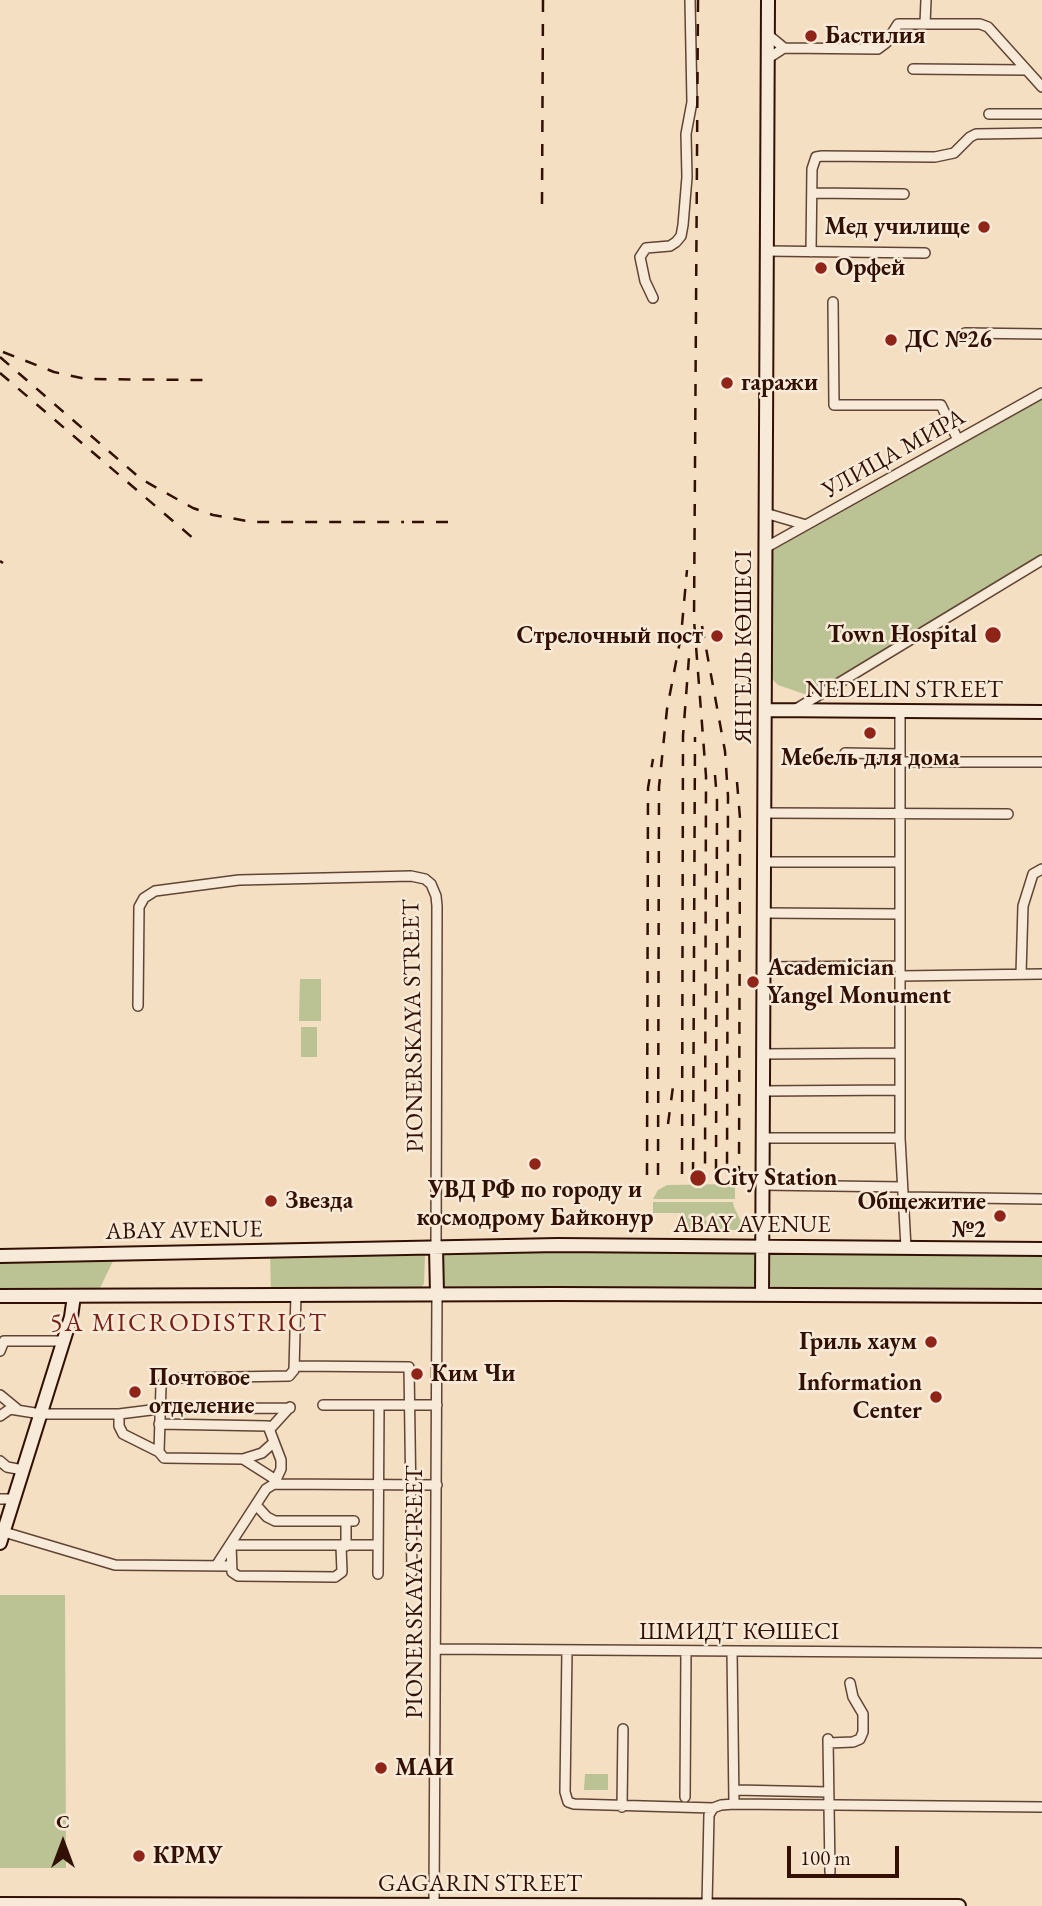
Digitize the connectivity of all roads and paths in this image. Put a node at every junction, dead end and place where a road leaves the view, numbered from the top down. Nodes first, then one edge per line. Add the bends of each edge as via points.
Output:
1 (690, 0) edge
2 (768, 0) edge
3 (926, 0) edge
4 (925, 24) junction
5 (767, 34) junction
6 (785, 48) junction
7 (767, 59) junction
8 (913, 69) dead end
9 (1026, 70) junction
10 (1042, 87) edge
11 (989, 114) dead end
12 (1042, 114) edge
13 (1042, 132) edge
14 (812, 193) junction
15 (904, 194) dead end
16 (766, 251) junction
17 (811, 252) junction
18 (925, 253) dead end
19 (653, 298) dead end
20 (834, 302) dead end
21 (965, 333) dead end
22 (1042, 334) edge
23 (1042, 393) edge
24 (958, 440) junction
25 (765, 513) junction
26 (806, 525) junction
27 (765, 548) junction
28 (1042, 560) edge
29 (765, 710) junction
30 (795, 710) junction
31 (900, 711) junction
32 (1042, 712) edge
33 (845, 753) dead end
34 (900, 758) junction
35 (1042, 762) edge
36 (764, 813) junction
37 (1007, 814) dead end
38 (900, 815) junction
39 (764, 862) junction
40 (900, 862) junction
41 (1042, 869) edge
42 (764, 913) junction
43 (900, 914) junction
44 (764, 968) junction
45 (900, 971) junction
46 (1021, 974) junction
47 (1042, 974) edge
48 (138, 1006) dead end
49 (763, 1054) junction
50 (900, 1054) junction
51 (900, 1090) junction
52 (763, 1091) junction
53 (763, 1138) junction
54 (900, 1138) junction
55 (763, 1185) junction
56 (903, 1192) junction
57 (1042, 1199) edge
58 (436, 1247) junction
59 (763, 1247) junction
60 (906, 1248) junction
61 (1042, 1249) edge
62 (0, 1256) edge
63 (296, 1294) junction
64 (437, 1294) junction
65 (762, 1294) junction
66 (0, 1296) edge
67 (74, 1296) junction
68 (1042, 1296) edge
69 (64, 1341) junction
70 (0, 1351) edge
71 (295, 1366) junction
72 (0, 1395) edge
73 (323, 1405) dead end
74 (379, 1405) junction
75 (409, 1405) junction
76 (438, 1405) junction
77 (17, 1409) junction
78 (159, 1409) junction
79 (41, 1414) junction
80 (119, 1414) junction
81 (0, 1416) edge
82 (159, 1424) junction
83 (270, 1429) junction
84 (273, 1443) junction
85 (159, 1452) junction
86 (243, 1459) junction
87 (0, 1461) edge
88 (23, 1470) junction
89 (275, 1482) junction
90 (437, 1485) junction
91 (379, 1486) junction
92 (411, 1486) junction
93 (0, 1499) edge
94 (14, 1499) junction
95 (256, 1505) junction
96 (2, 1537) edge
97 (231, 1545) junction
98 (378, 1545) junction
99 (344, 1546) junction
100 (216, 1566) junction
101 (231, 1566) junction
102 (411, 1572) dead end
103 (377, 1574) dead end
104 (436, 1649) junction
105 (567, 1650) junction
106 (686, 1651) junction
107 (732, 1651) junction
108 (1042, 1653) edge
109 (850, 1683) dead end
110 (623, 1730) dead end
111 (735, 1790) junction
112 (828, 1792) junction
113 (685, 1797) dead end
114 (734, 1804) junction
115 (622, 1807) junction
116 (828, 1807) junction
117 (1042, 1807) edge
118 (713, 1808) junction
119 (830, 1872) dead end
120 (0, 1904) edge
121 (707, 1904) edge
122 (214, 1906) edge
123 (434, 1906) edge
124 (959, 1906) edge

1 - 19 street via 692,103 686,134 683,225 676,242 646,248 640,257
2 - 5 main road, ЯНГЕЛЬ КӨШЕСІ
3 - 4 street
4 - 6 street via 898,24 878,49
4 - 9 street via 988,27
5 - 6 street
5 - 7 main road, ЯНГЕЛЬ КӨШЕСІ
6 - 7 street
7 - 16 main road, ЯНГЕЛЬ КӨШЕСІ
8 - 9 street
9 - 10 street
11 - 12 street
13 - 14 street via 976,134 954,153 934,157 822,156 813,164
14 - 15 street
14 - 17 street
16 - 17 street
16 - 25 main road, ЯНГЕЛЬ КӨШЕСІ
17 - 18 street
20 - 24 street via 834,405 940,405
21 - 22 street
23 - 24 street, УЛИЦА МИРА
24 - 26 street, УЛИЦА МИРА
25 - 26 street
25 - 27 main road, ЯНГЕЛЬ КӨШЕСІ
26 - 27 street, УЛИЦА МИРА
27 - 29 main road, ЯНГЕЛЬ КӨШЕСІ
28 - 30 street
29 - 30 main road, NEDELIN STREET
29 - 36 main road, ЯНГЕЛЬ КӨШЕСІ
30 - 31 main road, NEDELIN STREET
31 - 32 main road, NEDELIN STREET
31 - 34 street
33 - 34 street
34 - 35 street
34 - 38 street
36 - 38 street
36 - 39 main road, ЯНГЕЛЬ КӨШЕСІ
37 - 38 street
38 - 40 street
39 - 40 street
39 - 42 main road, ЯНГЕЛЬ КӨШЕСІ
40 - 43 street
41 - 46 street via 1033,874 1023,906
42 - 43 street
42 - 44 main road, ЯНГЕЛЬ КӨШЕСІ
43 - 45 street
44 - 45 street
44 - 49 main road, ЯНГЕЛЬ КӨШЕСІ
45 - 46 street
45 - 50 street
46 - 47 street
48 - 58 street, PIONERSKAYA STREET via 139,907 155,891 239,880 425,879 437,906
49 - 50 street
49 - 52 main road, ЯНГЕЛЬ КӨШЕСІ
50 - 51 street
51 - 52 street
51 - 54 street
52 - 53 main road, ЯНГЕЛЬ КӨШЕСІ
53 - 54 street
53 - 55 main road, ЯНГЕЛЬ КӨШЕСІ
54 - 56 street
55 - 56 street
55 - 59 main road, ЯНГЕЛЬ КӨШЕСІ
56 - 57 street
56 - 60 street
58 - 59 main road, ABAY AVENUE
58 - 62 main road, ABAY AVENUE
58 - 64 main road, PIONERSKAYA STREET
59 - 60 main road, ABAY AVENUE
59 - 65 main road, ЯНГЕЛЬ КӨШЕСІ
60 - 61 main road, ABAY AVENUE
63 - 64 main road
63 - 67 main road
63 - 71 street
64 - 65 main road
64 - 76 street, PIONERSKAYA STREET
65 - 68 main road
66 - 67 main road
67 - 69 main road
69 - 70 street via 4,1341
69 - 79 main road
71 - 75 street via 409,1367
71 - 78 street via 289,1376 170,1379 160,1386
72 - 77 street
72 - 81 street
73 - 74 street
74 - 75 street
74 - 91 street
75 - 76 street
75 - 92 street
76 - 90 street, PIONERSKAYA STREET
77 - 79 street
77 - 81 street
78 - 80 street
78 - 82 street
78 - 83 street via 291,1406
79 - 80 street
79 - 88 main road
80 - 85 street via 123,1434
82 - 83 street via 265,1425
82 - 85 street
83 - 84 street
84 - 86 street via 262,1454
84 - 89 street via 281,1460
85 - 86 street via 169,1459
86 - 89 street
87 - 88 street
88 - 94 main road
89 - 91 street
89 - 95 street
90 - 92 street
90 - 104 street, PIONERSKAYA STREET
91 - 92 street
91 - 98 street
92 - 102 street
93 - 94 street
94 - 96 main road
95 - 97 street
95 - 99 street via 275,1521 350,1521
96 - 100 street via 115,1565
97 - 99 street
97 - 100 street
97 - 101 street
98 - 99 street
98 - 103 street
99 - 101 street via 342,1572 335,1577 238,1576
100 - 101 street
104 - 105 street, ШМИДТ КӨШЕСІ
104 - 123 street, PIONERSKAYA STREET
105 - 106 street, ШМИДТ КӨШЕСІ
105 - 115 street via 566,1798 574,1804
106 - 107 street, ШМИДТ КӨШЕСІ
106 - 113 street
107 - 108 street, ШМИДТ КӨШЕСІ
107 - 111 street
109 - 112 street via 863,1714 863,1732 853,1742 828,1741
110 - 115 street
111 - 112 street
111 - 114 street
112 - 116 street
114 - 116 street
114 - 118 street
115 - 118 street
116 - 117 street
116 - 119 street
118 - 121 street via 709,1815
120 - 122 main road, GAGARIN STREET
121 - 123 main road, GAGARIN STREET
121 - 124 main road, GAGARIN STREET
122 - 123 main road, GAGARIN STREET

